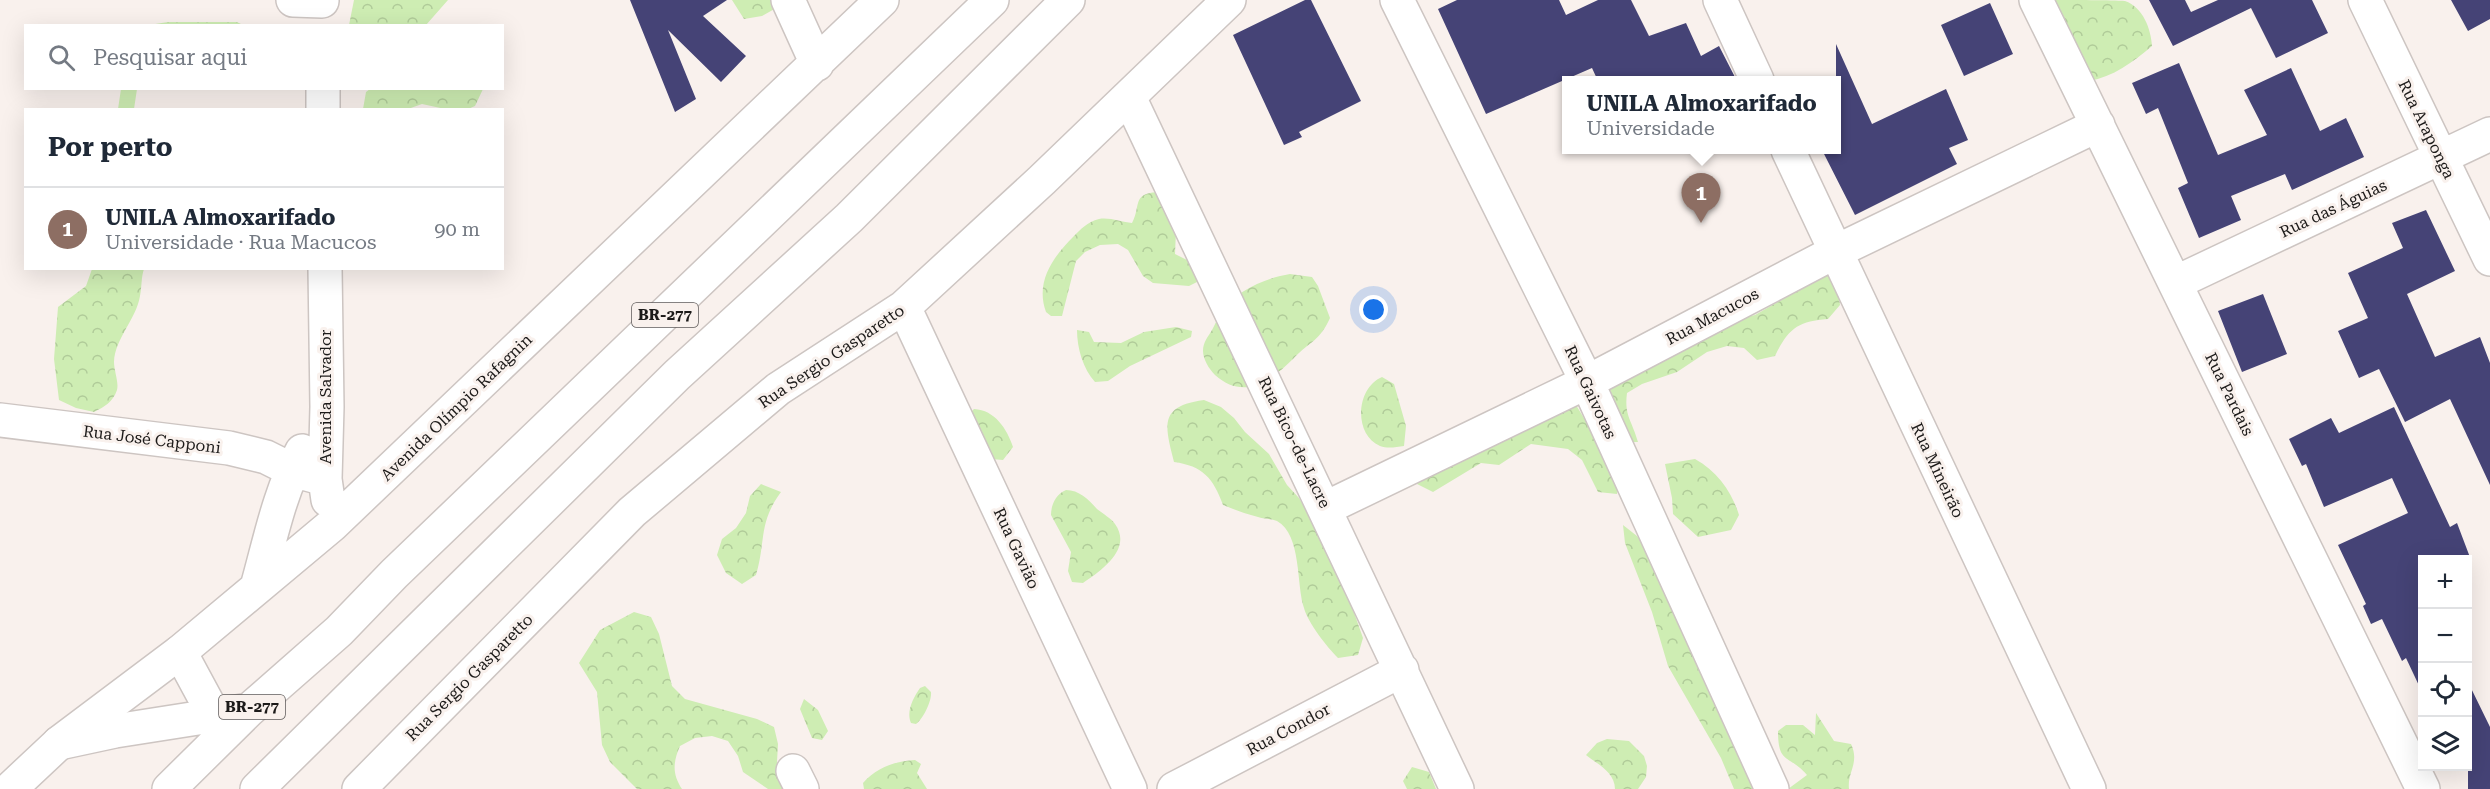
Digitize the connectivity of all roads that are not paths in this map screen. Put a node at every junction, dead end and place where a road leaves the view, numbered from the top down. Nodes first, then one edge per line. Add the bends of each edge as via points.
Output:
1 (788, 0) edge
2 (882, 0) edge
3 (992, 0) edge
4 (1068, 0) edge
5 (1229, 0) edge
6 (1396, 0) edge
7 (1720, 0) edge
8 (2036, 0) edge
9 (2365, 0) edge
10 (817, 64) junction
11 (1754, 76) edge
12 (323, 90) edge
13 (1129, 97) junction
14 (323, 108) edge
15 (2098, 125) junction
16 (2490, 134) edge
17 (1790, 154) edge
18 (2441, 157) junction
19 (1835, 252) junction
20 (2490, 259) edge
21 (325, 270) edge
22 (2175, 283) junction
23 (904, 308) junction
24 (1587, 382) junction
25 (327, 407) junction
26 (0, 420) edge
27 (229, 448) junction
28 (292, 470) junction
29 (325, 479) junction
30 (279, 504) junction
31 (1326, 508) junction
32 (332, 525) junction
33 (257, 587) junction
34 (180, 652) junction
35 (1402, 670) junction
36 (249, 710) junction
37 (214, 715) junction
38 (59, 742) junction
39 (10, 789) edge
40 (169, 789) edge
41 (257, 789) edge
42 (359, 789) edge
43 (1130, 789) edge
44 (1174, 789) edge
45 (1457, 789) edge
46 (1772, 789) edge
47 (2089, 789) edge
48 (2423, 789) edge

1 - 10 main road
2 - 10 main road, Avenida Olímpio Rafagnin
3 - 36 main road, BR-277 via 339,631
4 - 41 main road, BR-277 via 849,218 668,383
5 - 13 main road, Rua Sergio Gasparetto
6 - 24 main road, Rua Gaivotas
7 - 11 main road
8 - 15 main road, Rua Pardais
9 - 18 main road, Rua Araponga
10 - 32 main road, Avenida Olímpio Rafagnin
12 - 14 main road
13 - 23 main road, Rua Sergio Gasparetto
13 - 31 main road, Rua Bico-de-Lacre
15 - 19 main road, Rua Macucos
15 - 22 main road, Rua Pardais
16 - 18 main road, Rua das Águias
17 - 19 main road, Rua Mineirão
18 - 20 main road, Rua Araponga
18 - 22 main road, Rua das Águias
19 - 24 main road, Rua Macucos
19 - 47 main road, Rua Mineirão
21 - 25 main road, Avenida Salvador
22 - 48 main road, Rua Pardais
23 - 42 main road, Rua Sergio Gasparetto via 778,389 632,512
23 - 43 main road, Rua Gavião
24 - 31 main road, Rua Macucos
24 - 46 main road, Rua Gaivotas
25 - 28 main road
25 - 29 main road, Avenida Salvador
26 - 27 main road, Rua José Capponi
27 - 28 main road via 266,457
27 - 30 main road, Rua José Capponi
28 - 29 main road
28 - 30 main road
29 - 32 main road, Avenida Salvador
30 - 33 main road
31 - 35 main road, Rua Bico-de-Lacre
32 - 33 main road, Avenida Olímpio Rafagnin
33 - 34 main road, Avenida Olímpio Rafagnin
34 - 37 main road
34 - 38 main road, Avenida Olímpio Rafagnin
35 - 44 main road, Rua Condor
35 - 45 main road, Rua Bico-de-Lacre
36 - 37 main road
36 - 40 main road, BR-277
37 - 38 main road
38 - 39 main road, Avenida Olímpio Rafagnin

